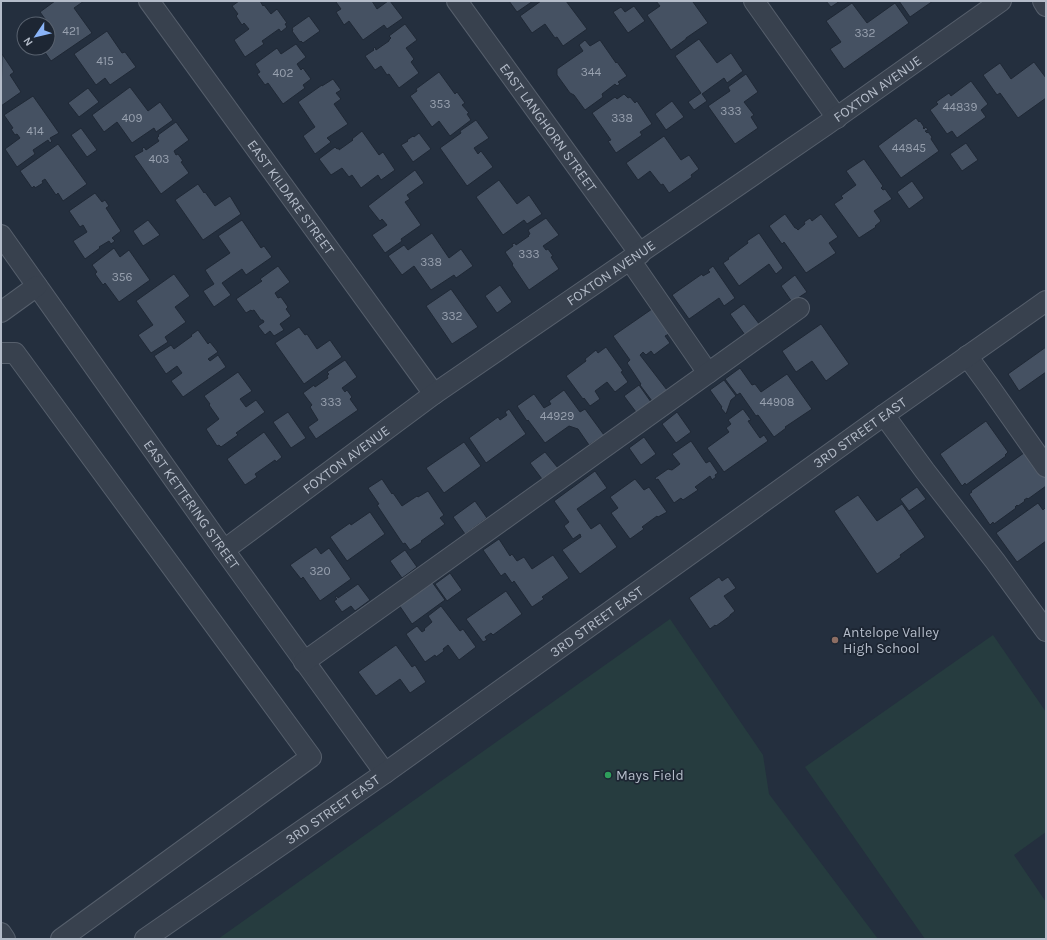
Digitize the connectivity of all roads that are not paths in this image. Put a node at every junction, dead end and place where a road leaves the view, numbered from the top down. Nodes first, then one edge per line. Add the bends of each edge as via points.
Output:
1 (149, 1) edge
2 (457, 1) edge
3 (754, 1) edge
4 (1001, 1) edge
5 (1043, 1) edge
6 (1046, 6) edge
7 (837, 118) junction
8 (2, 239) edge
9 (635, 257) junction
10 (37, 286) junction
11 (1046, 301) edge
12 (799, 308) dead end
13 (1, 312) edge
14 (1, 353) edge
15 (967, 356) junction
16 (708, 373) junction
17 (434, 394) junction
18 (884, 415) junction
19 (1046, 468) edge
20 (224, 550) junction
21 (1046, 631) edge
22 (304, 662) junction
23 (385, 773) junction
24 (1, 933) edge
25 (5, 939) edge
26 (61, 939) edge
27 (145, 939) edge

1 - 17 street, EAST KILDARE STREET
2 - 9 street, EAST LANGHORN STREET
3 - 7 street
4 - 7 street, FOXTON AVENUE
5 - 6 street
7 - 9 street, FOXTON AVENUE
8 - 10 street, EAST KETTERING STREET
9 - 16 street, EAST LANGHORN STREET
9 - 17 street, FOXTON AVENUE
10 - 13 street
10 - 20 street, EAST KETTERING STREET
11 - 15 street, 3RD STREET EAST
12 - 16 street
14 - 26 street via 15,353 311,757
15 - 18 street, 3RD STREET EAST
15 - 19 street
16 - 22 street
17 - 20 street, FOXTON AVENUE
18 - 21 street
18 - 23 street, 3RD STREET EAST
20 - 22 street, EAST KETTERING STREET
22 - 23 street, EAST KETTERING STREET
23 - 27 street, 3RD STREET EAST
24 - 25 street

